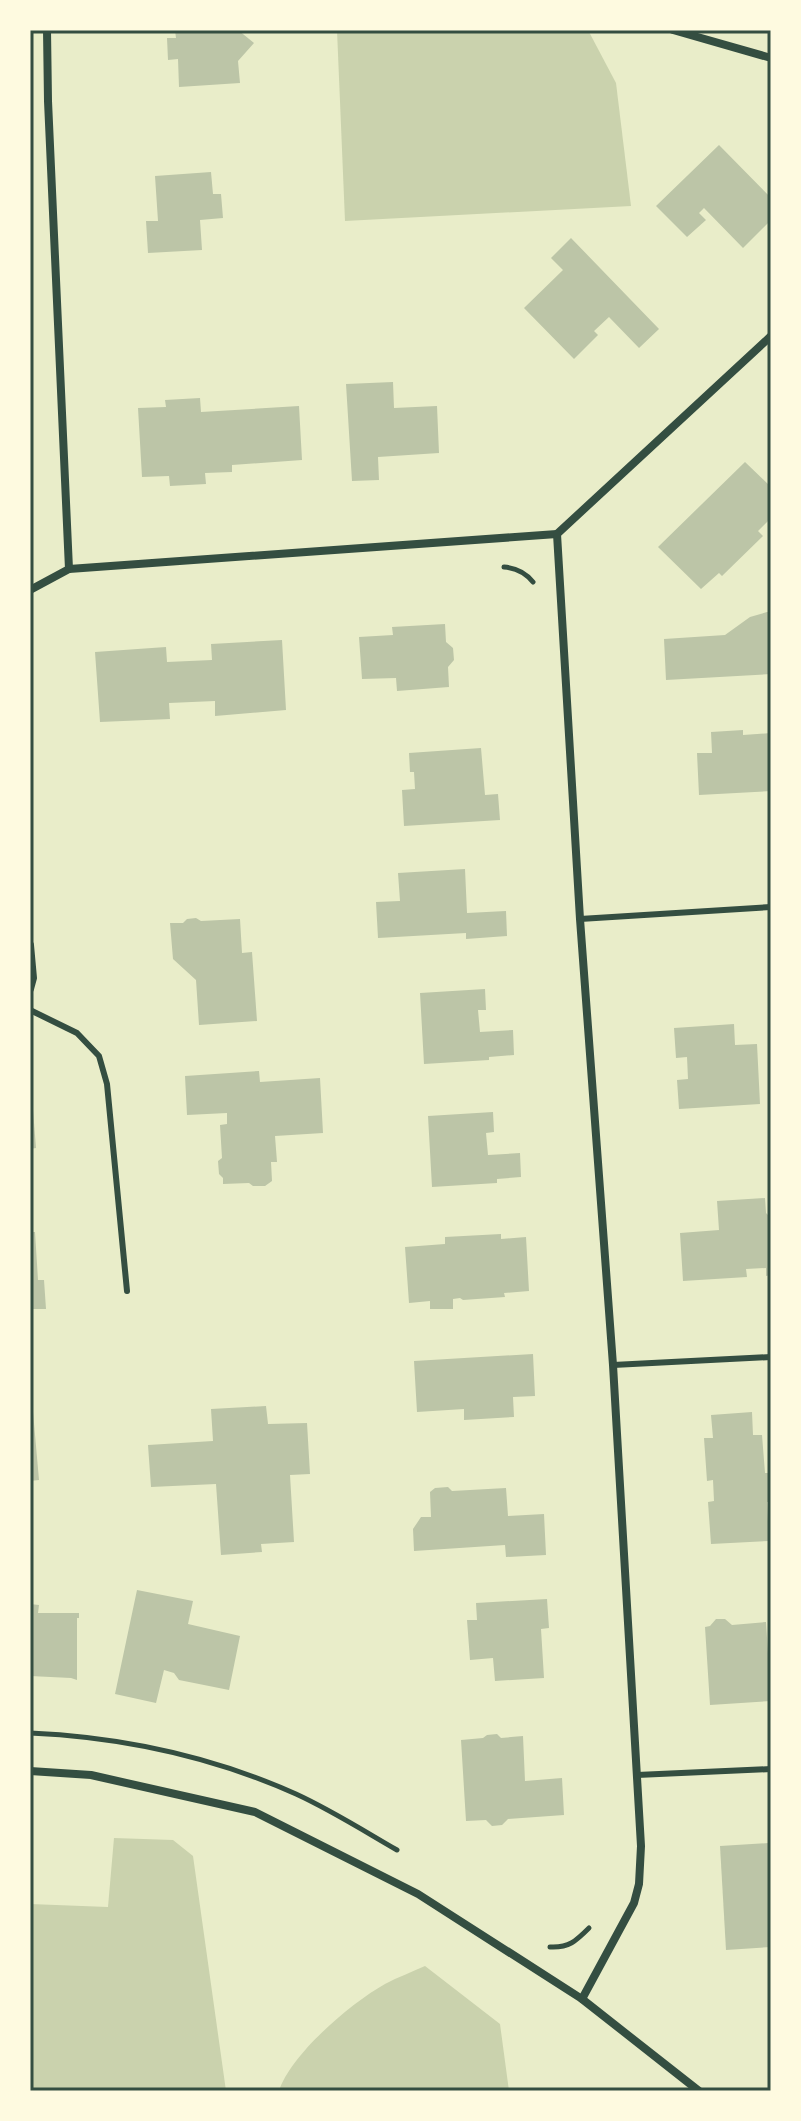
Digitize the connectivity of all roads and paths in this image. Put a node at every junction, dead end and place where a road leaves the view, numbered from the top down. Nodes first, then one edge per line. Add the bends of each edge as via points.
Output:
1 (47, 30) edge
2 (673, 30) edge
3 (771, 58) edge
4 (771, 336) edge
5 (557, 534) junction
6 (495, 539) junction
7 (69, 569) junction
8 (536, 586) dead end
9 (30, 590) edge
10 (771, 907) edge
11 (580, 919) junction
12 (30, 945) edge
13 (30, 989) edge
14 (30, 1010) edge
15 (127, 1291) dead end
16 (771, 1357) edge
17 (613, 1365) junction
18 (30, 1733) edge
19 (771, 1769) edge
20 (30, 1771) edge
21 (637, 1775) junction
22 (407, 1856) dead end
23 (591, 1926) dead end
24 (548, 1947) dead end
25 (582, 1999) junction
26 (699, 2091) edge

1 - 7 street
2 - 3 street
4 - 5 street
5 - 6 street
5 - 11 street
6 - 7 street
6 - 8 path via 498,566 525,574
7 - 9 street
10 - 11 lane
11 - 17 street
12 - 13 street
14 - 15 lane via 77,1033 99,1056 107,1084
16 - 17 lane
17 - 21 street
18 - 22 path via 136,1743 215,1763 296,1794
19 - 21 lane
20 - 25 street via 91,1775 255,1812 418,1894
21 - 25 street via 639,1884
23 - 24 path via 573,1944
25 - 26 street

